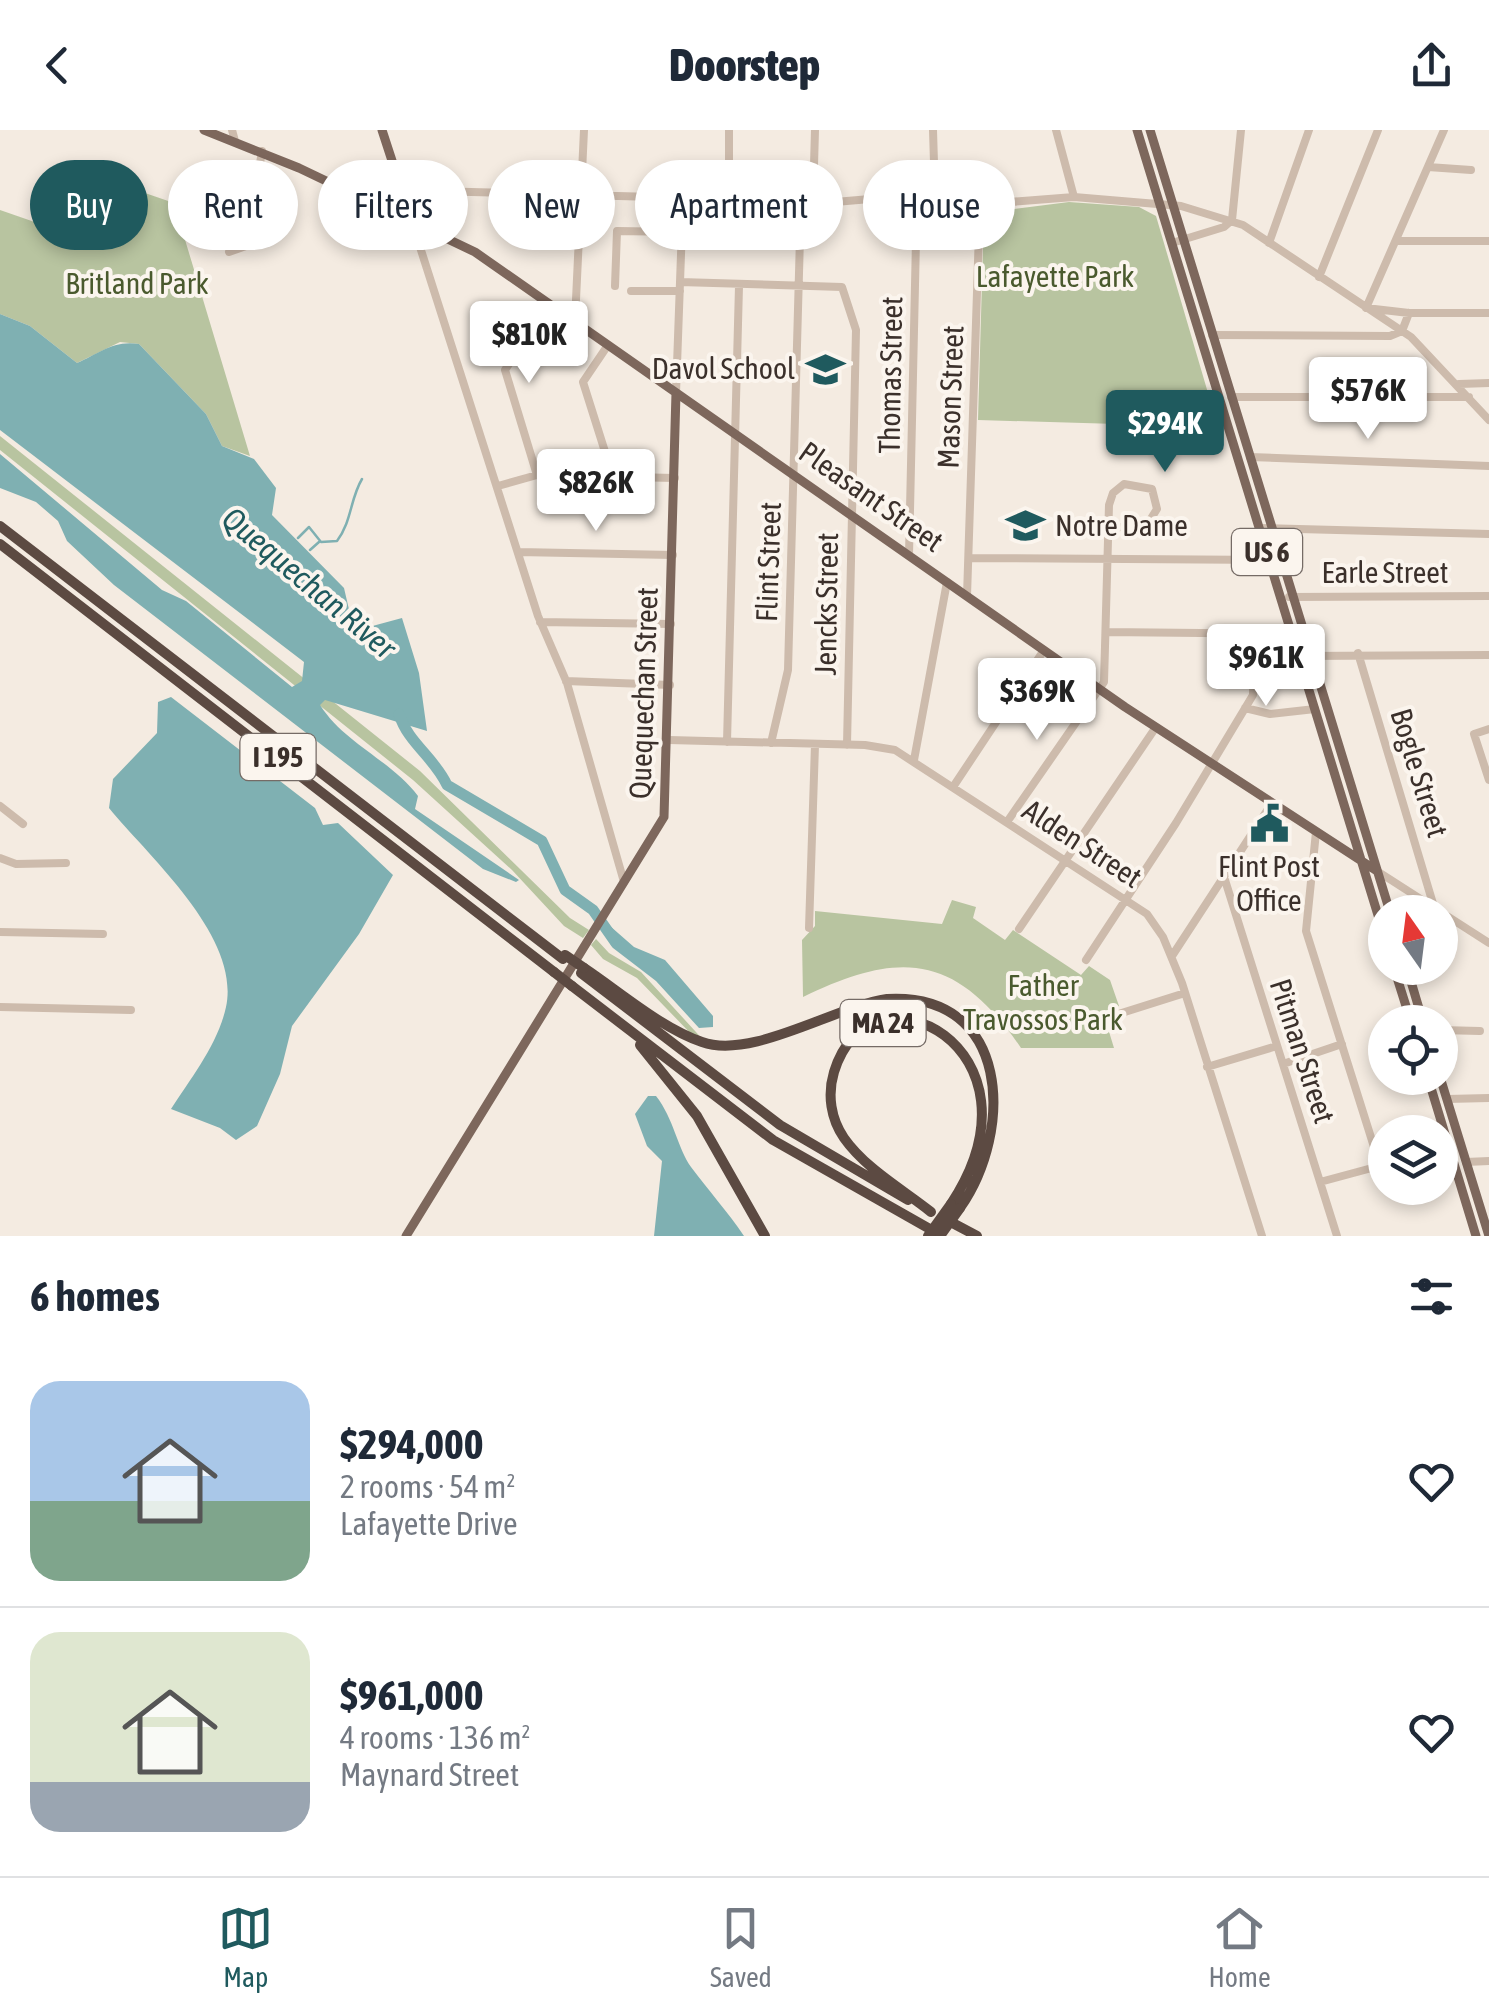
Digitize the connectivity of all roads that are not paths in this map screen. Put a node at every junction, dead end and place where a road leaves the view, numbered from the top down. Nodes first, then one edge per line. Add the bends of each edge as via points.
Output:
1 (204, 130) edge
2 (382, 130) edge
3 (584, 130) edge
4 (729, 130) edge
5 (815, 130) edge
6 (933, 130) edge
7 (1056, 130) edge
8 (1138, 130) edge
9 (1150, 130) edge
10 (1241, 130) edge
11 (1309, 130) edge
12 (1378, 130) edge
13 (1444, 130) edge
14 (233, 135) edge
15 (262, 151) junction
16 (393, 160) edge
17 (583, 160) edge
18 (729, 160) edge
19 (814, 160) edge
20 (934, 160) edge
21 (1428, 167) junction
22 (1471, 170) dead end
23 (318, 177) edge
24 (1074, 196) junction
25 (1015, 199) edge
26 (1159, 202) junction
27 (1172, 204) junction
28 (1232, 220) junction
29 (635, 231) edge
30 (1183, 240) junction
31 (1396, 241) junction
32 (1489, 242) edge
33 (1172, 243) junction
34 (1269, 243) junction
35 (468, 248) edge
36 (421, 250) edge
37 (578, 250) edge
38 (681, 250) edge
39 (799, 250) edge
40 (917, 250) edge
41 (978, 250) edge
42 (229, 252) dead end
43 (1319, 277) junction
44 (616, 286) dead end
45 (739, 286) junction
46 (680, 287) junction
47 (798, 287) junction
48 (631, 291) dead end
49 (549, 303) junction
50 (1366, 308) junction
51 (1409, 313) junction
52 (1489, 313) edge
53 (575, 322) junction
54 (1402, 331) junction
55 (1212, 335) junction
56 (608, 345) junction
57 (1489, 383) edge
58 (1458, 384) junction
59 (676, 392) junction
60 (1231, 397) junction
61 (1469, 397) junction
62 (1489, 420) edge
63 (734, 432) junction
64 (1250, 457) junction
65 (1489, 466) edge
66 (537, 475) junction
67 (794, 475) junction
68 (613, 477) junction
69 (675, 478) junction
70 (498, 486) junction
71 (851, 514) junction
72 (0, 524) edge
73 (1108, 528) junction
74 (1259, 528) junction
75 (1272, 528) junction
76 (1489, 534) edge
77 (0, 544) edge
78 (518, 552) junction
79 (909, 555) junction
80 (673, 556) junction
81 (969, 558) junction
82 (1108, 560) junction
83 (1276, 562) junction
84 (947, 582) junction
85 (966, 596) junction
86 (1489, 596) edge
87 (1286, 597) junction
88 (540, 622) junction
89 (671, 624) junction
90 (1106, 632) junction
91 (1298, 634) junction
92 (1254, 635) junction
93 (1044, 650) junction
94 (1358, 653) junction
95 (1304, 655) junction
96 (1489, 655) edge
97 (566, 680) junction
98 (670, 684) junction
99 (1098, 689) junction
100 (1245, 708) junction
101 (1315, 709) junction
102 (1156, 727) junction
103 (1489, 729) edge
104 (669, 740) junction
105 (727, 742) junction
106 (771, 743) junction
107 (815, 744) junction
108 (847, 745) junction
109 (914, 760) junction
110 (1211, 764) junction
111 (1489, 780) edge
112 (954, 787) junction
113 (1272, 803) junction
114 (0, 808) edge
115 (1007, 822) junction
116 (23, 824) dead end
117 (1316, 832) junction
118 (0, 858) edge
119 (1067, 861) junction
120 (1361, 861) junction
121 (66, 863) dead end
122 (1377, 870) junction
123 (1225, 880) junction
124 (624, 882) junction
125 (1372, 895) edge
126 (1385, 895) edge
127 (1414, 895) edge
128 (1430, 895) edge
129 (1126, 900) junction
130 (1458, 923) edge
131 (810, 928) dead end
132 (1019, 929) dead end
133 (0, 932) edge
134 (103, 934) dead end
135 (1489, 943) edge
136 (1172, 956) junction
137 (1086, 960) dead end
138 (583, 970) junction
139 (1185, 993) junction
140 (0, 1007) edge
141 (132, 1010) dead end
142 (1112, 1016) dead end
143 (622, 1025) junction
144 (1458, 1030) edge
145 (1480, 1030) dead end
146 (1342, 1044) junction
147 (1277, 1046) junction
148 (1283, 1064) junction
149 (1207, 1067) junction
150 (1445, 1095) edge
151 (1489, 1098) edge
152 (1446, 1099) junction
153 (1368, 1121) edge
154 (1489, 1161) edge
155 (1466, 1162) junction
156 (1368, 1169) edge
157 (1320, 1182) junction
158 (1458, 1186) edge
159 (955, 1206) junction
160 (931, 1212) junction
161 (406, 1236) edge
162 (765, 1236) edge
163 (928, 1236) edge
164 (941, 1236) edge
165 (977, 1236) edge
166 (1262, 1236) edge
167 (1337, 1236) edge
168 (1476, 1236) edge
169 (1488, 1236) edge

1 - 14 main road, Pleasant Street
2 - 16 main road
3 - 17 street
4 - 18 street
5 - 19 street
6 - 20 street
7 - 24 street
8 - 26 main road, US 6
9 - 27 main road, US 6
10 - 28 street
11 - 34 street
12 - 43 street
13 - 21 street
14 - 15 main road, Pleasant Street
15 - 23 main road, Pleasant Street
15 - 42 street via 253,207 266,239
21 - 22 street
21 - 31 street
24 - 25 street
24 - 26 street
26 - 27 street
26 - 33 main road, US 6
27 - 28 street
27 - 30 main road, US 6
28 - 30 street
28 - 34 street
29 - 44 street via 617,231
30 - 33 street
30 - 55 main road, US 6
31 - 32 street
31 - 50 street
33 - 74 main road, US 6
34 - 43 street
35 - 49 main road, Pleasant Street
36 - 70 street
37 - 53 street
38 - 46 street, Quequechan Street
39 - 47 street, Flint Street
40 - 79 street, Thomas Street
41 - 81 street, Mason Street
43 - 50 street
45 - 46 street
45 - 47 street
45 - 63 street
46 - 48 street
46 - 59 street, Quequechan Street
47 - 67 street, Flint Street
47 - 71 street, Jencks Street via 842,287 856,330
49 - 53 main road, Pleasant Street
49 - 66 street via 505,370
50 - 51 street
50 - 54 street
51 - 52 street
51 - 54 street
53 - 56 main road, Pleasant Street
54 - 55 street
54 - 58 street
55 - 60 main road, US 6
56 - 59 main road, Pleasant Street
56 - 68 street via 583,382
57 - 58 street
58 - 61 street
59 - 63 main road, Pleasant Street
59 - 69 main road, Quequechan Street
60 - 61 street
60 - 64 main road, US 6
61 - 62 street
63 - 67 main road, Pleasant Street
63 - 105 street
64 - 65 street
64 - 75 main road, US 6
66 - 68 street
66 - 70 street
67 - 71 main road, Pleasant Street
67 - 106 street, Flint Street via 788,670
68 - 69 street
69 - 80 main road, Quequechan Street
70 - 78 street
71 - 79 main road, Pleasant Street
71 - 108 street, Jencks Street
72 - 138 highway, I 195, bridge
73 - 73 street via 1147,525 1157,508 1152,489 1118,486
73 - 82 street
74 - 75 street
74 - 83 main road, US 6
75 - 76 street
75 - 83 main road, US 6
77 - 143 highway, I 195, bridge
78 - 80 street
78 - 88 street
79 - 84 main road, Pleasant Street
80 - 89 main road, Quequechan Street
81 - 82 street
81 - 85 street, Mason Street
82 - 83 street
82 - 90 street
83 - 87 main road, US 6
84 - 85 main road, Pleasant Street
84 - 109 street
85 - 93 main road, Pleasant Street
86 - 87 street, Earle Street
87 - 91 main road, US 6
88 - 89 street
88 - 97 street
89 - 98 main road, Quequechan Street
90 - 92 street
90 - 99 street
91 - 92 street
91 - 95 main road, US 6
92 - 100 street via 1252,695
93 - 99 main road, Pleasant Street
93 - 112 street
94 - 95 street
94 - 96 street
94 - 128 street, Bogle Street
95 - 101 main road, US 6
95 - 122 main road, US 6
97 - 98 street
97 - 124 street
98 - 104 main road, Quequechan Street
99 - 102 main road, Pleasant Street
99 - 115 street
100 - 101 street via 1270,714
100 - 110 street
101 - 120 main road, US 6
102 - 110 main road, Pleasant Street
102 - 119 street
103 - 111 street via 1474,734
104 - 105 street, Alden Street
104 - 124 main road, Quequechan Street via 664,817
105 - 106 street, Alden Street
106 - 107 street, Alden Street
107 - 108 street, Alden Street
107 - 131 street
108 - 109 street, Alden Street via 886,748
109 - 112 street, Alden Street
110 - 113 main road, Pleasant Street
110 - 129 street
112 - 115 street, Alden Street
113 - 117 main road, Pleasant Street
113 - 123 street
114 - 116 street
115 - 119 street, Alden Street
117 - 120 main road, Pleasant Street
117 - 146 street via 1306,931
118 - 121 street
119 - 129 street, Alden Street
119 - 132 street
120 - 122 main road, Pleasant Street
120 - 125 main road, US 6
122 - 126 main road, US 6
122 - 127 street, Pleasant Street
123 - 136 street
123 - 147 street, Pitman Street
124 - 161 main road, Quequechan Street
129 - 136 street, Alden Street via 1153,920
129 - 137 street
130 - 135 street, Pleasant Street
133 - 134 street
136 - 139 street, Alden Street
138 - 159 highway via 712,1045 741,1044 887,999 911,999 948,1013 979,1046 996,1096 987,1157
138 - 160 highway, I 195 via 743,1099 819,1151
139 - 142 street
139 - 149 street, Alden Street
140 - 141 street
143 - 162 highway via 686,1100
143 - 164 highway, I 195 via 754,1127
144 - 145 street
146 - 148 street
146 - 153 street
147 - 148 street, Pitman Street
147 - 149 street
148 - 157 street, Pitman Street
149 - 166 street, Alden Street
150 - 152 main road
151 - 152 street
152 - 155 main road
154 - 155 street
155 - 169 main road
156 - 157 street
157 - 167 street, Pitman Street
158 - 168 main road
159 - 160 highway, MA 24 via 980,1138 982,1104 973,1066 936,1027 909,1020 881,1024 855,1038 837,1063 833,1114 855,1150
159 - 163 highway, MA 24, bridge
159 - 164 highway, bridge
160 - 165 highway, I 195

